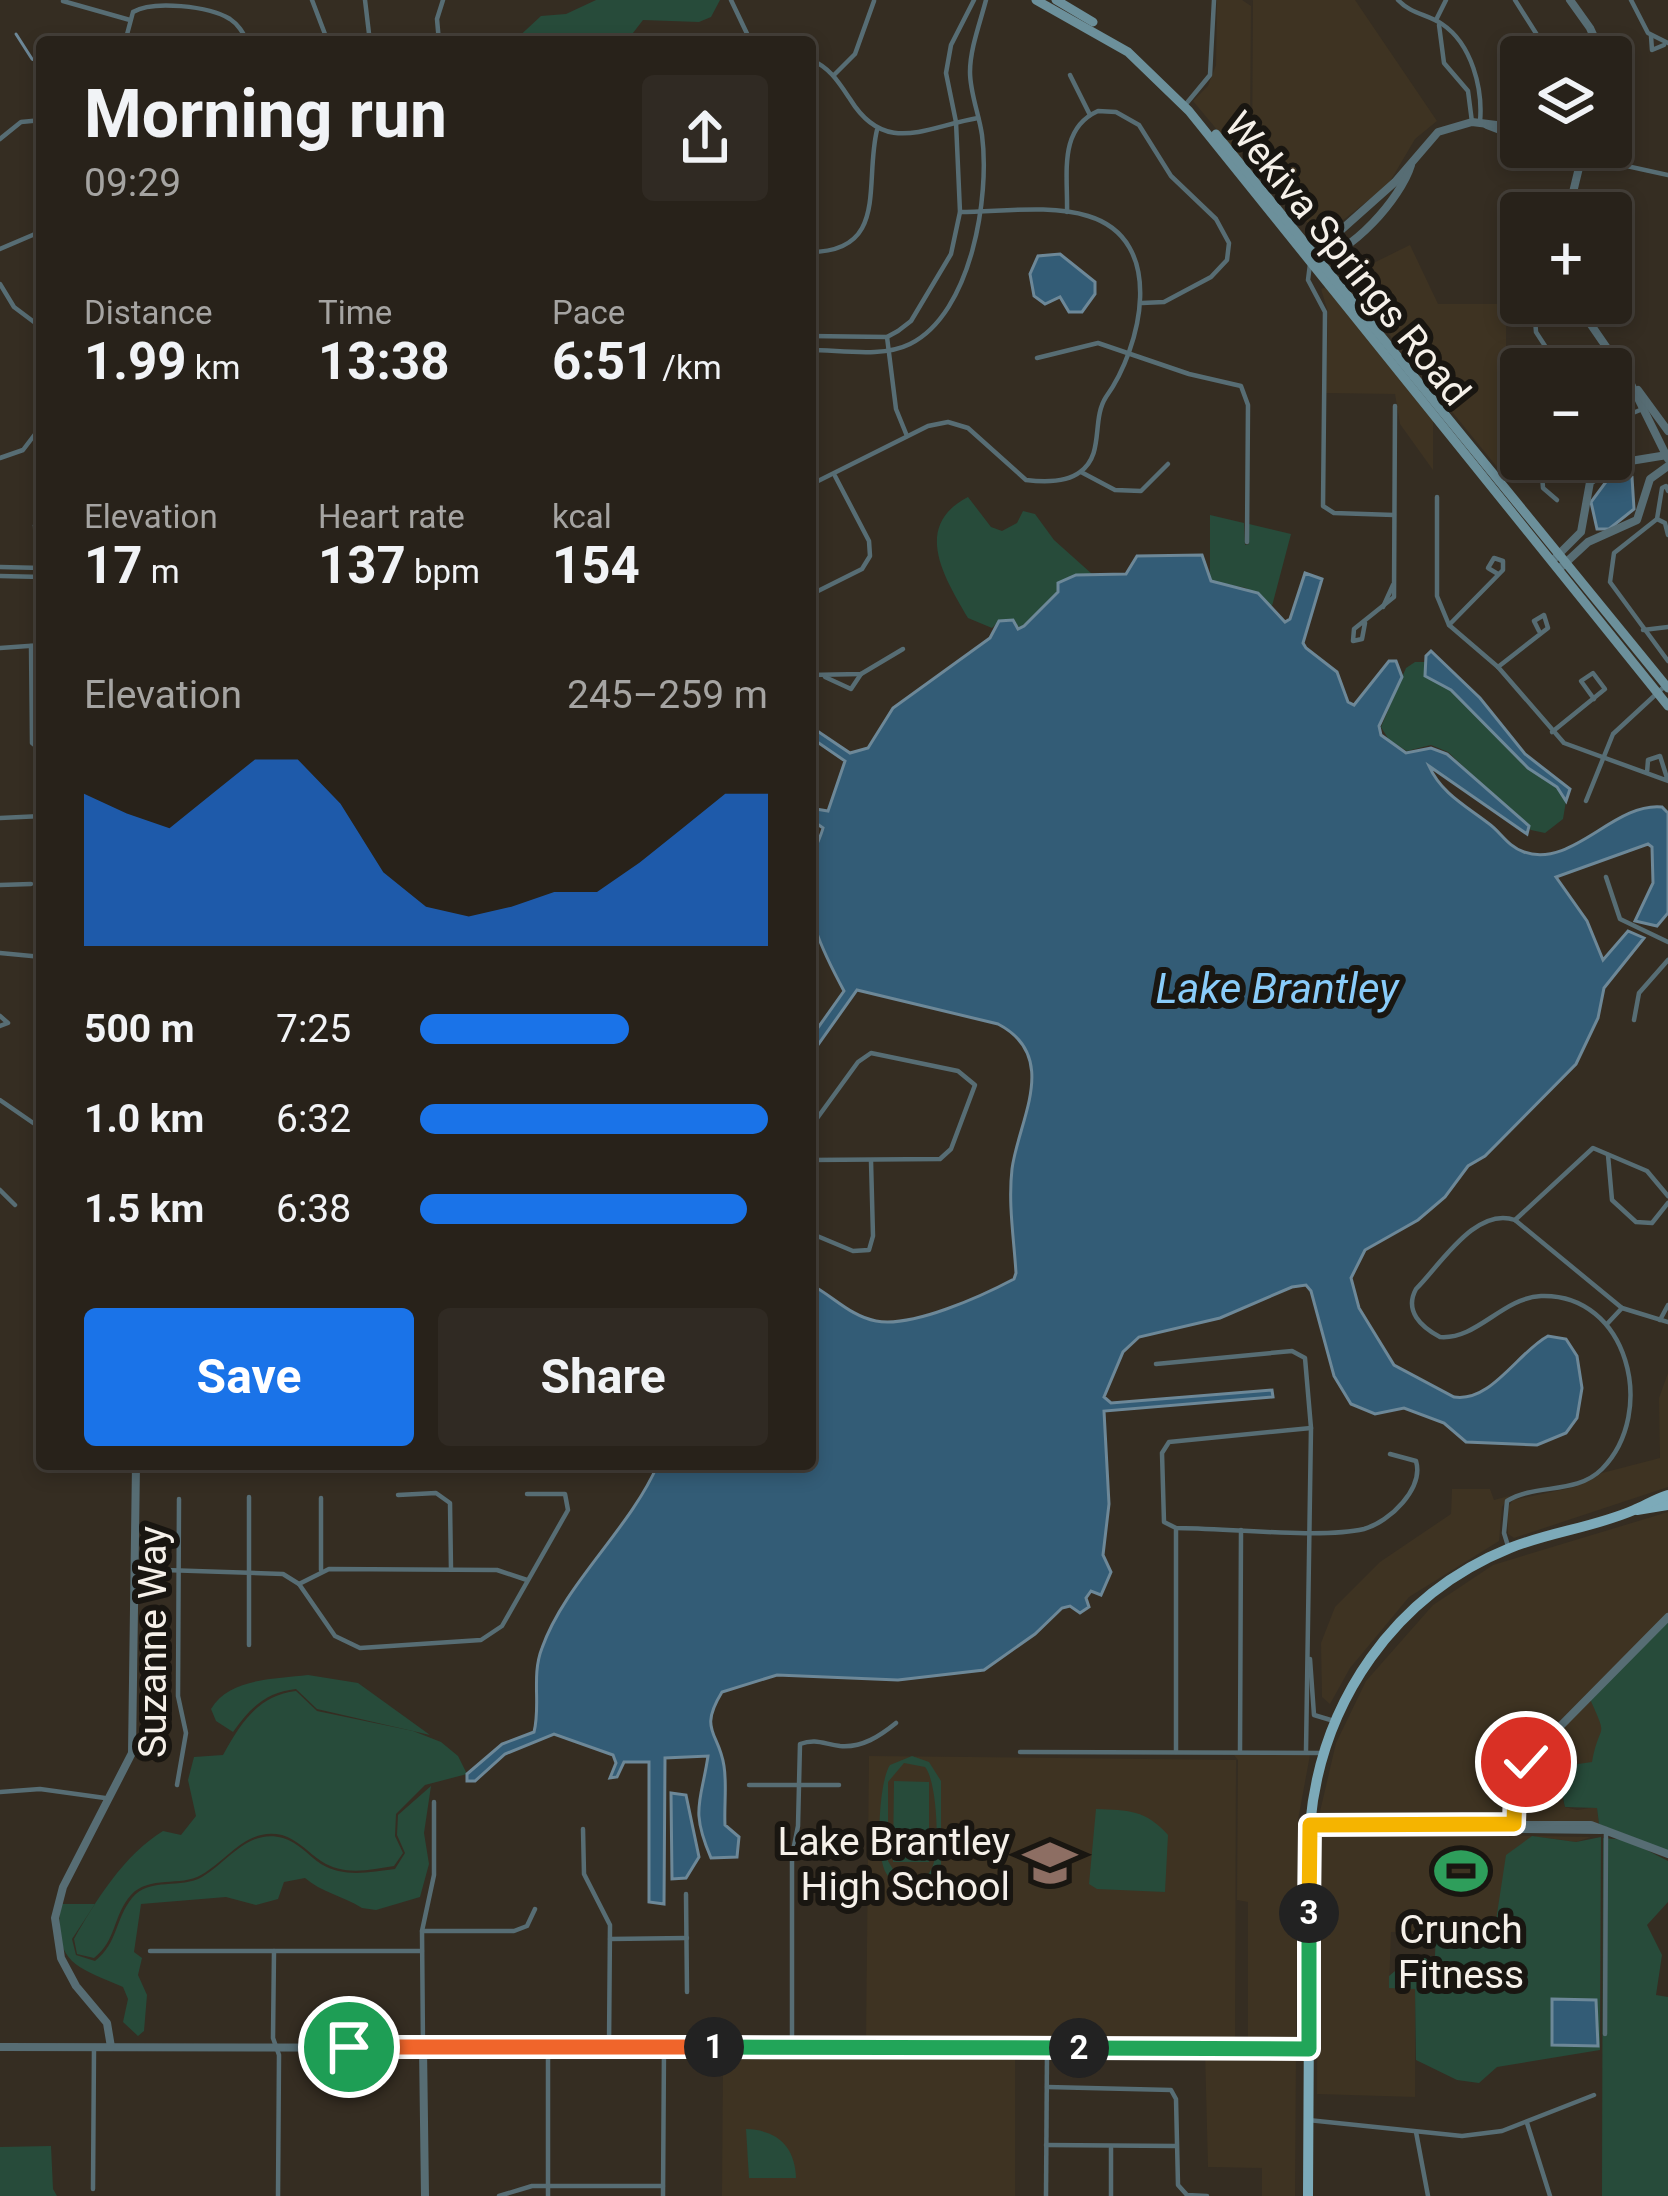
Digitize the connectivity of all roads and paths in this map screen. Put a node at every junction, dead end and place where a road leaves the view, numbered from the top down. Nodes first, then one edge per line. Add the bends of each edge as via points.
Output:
1 (312, 0) edge
2 (365, 0) edge
3 (443, 0) edge
4 (730, 0) edge
5 (974, 0) edge
6 (986, 0) edge
7 (1036, 0) edge
8 (1056, 0) edge
9 (1214, 0) edge
10 (1399, 0) edge
11 (1446, 0) edge
12 (1515, 0) edge
13 (1570, 0) edge
14 (1631, 0) edge
15 (63, 1) edge
16 (874, 1) edge
17 (130, 20) junction
18 (1436, 20) junction
19 (126, 36) edge
20 (244, 36) edge
21 (326, 36) edge
22 (369, 36) edge
23 (438, 36) edge
24 (748, 36) edge
25 (1538, 36) edge
26 (1594, 36) edge
27 (1667, 42) edge
28 (816, 63) edge
29 (1070, 75) dead end
30 (834, 76) junction
31 (1186, 104) junction
32 (1090, 115) junction
33 (978, 118) junction
34 (36, 121) edge
35 (956, 122) junction
36 (1476, 122) junction
37 (1500, 125) edge
38 (877, 130) junction
39 (1500, 131) edge
40 (0, 139) edge
41 (1414, 158) junction
42 (1632, 166) edge
43 (1668, 176) edge
44 (1372, 203) junction
45 (960, 212) junction
46 (980, 212) junction
47 (1067, 212) junction
48 (1368, 226) junction
49 (36, 234) edge
50 (0, 249) edge
51 (816, 251) edge
52 (1322, 258) junction
53 (0, 284) edge
54 (1142, 303) junction
55 (36, 324) edge
56 (1371, 326) junction
57 (816, 336) edge
58 (886, 337) junction
59 (816, 350) edge
60 (888, 351) junction
61 (1131, 351) junction
62 (1037, 358) dead end
63 (1632, 384) edge
64 (1632, 385) edge
65 (1395, 406) dead end
66 (1645, 408) junction
67 (1632, 413) edge
68 (1668, 431) edge
69 (36, 433) edge
70 (908, 436) junction
71 (0, 458) edge
72 (1668, 458) edge
73 (1168, 464) dead end
74 (1081, 472) junction
75 (834, 473) junction
76 (1542, 480) edge
77 (816, 482) edge
78 (1668, 491) edge
79 (1437, 497) dead end
80 (1557, 500) dead end
81 (1394, 514) junction
82 (1657, 519) junction
83 (35, 525) dead end
84 (36, 534) edge
85 (1668, 535) edge
86 (1247, 542) dead end
87 (1561, 560) junction
88 (0, 567) edge
89 (36, 568) edge
90 (1498, 574) dead end
91 (0, 576) edge
92 (36, 577) edge
93 (816, 593) edge
94 (1364, 623) dead end
95 (1449, 625) junction
96 (1668, 627) edge
97 (1643, 630) junction
98 (1539, 631) dead end
99 (31, 646) junction
100 (36, 646) edge
101 (0, 648) edge
102 (903, 649) dead end
103 (1668, 661) edge
104 (1498, 667) junction
105 (861, 674) junction
106 (816, 675) edge
107 (822, 675) junction
108 (1664, 689) edge
109 (1594, 699) junction
110 (1668, 706) edge
111 (1552, 732) junction
112 (36, 746) edge
113 (1602, 757) junction
114 (1647, 773) junction
115 (1668, 781) edge
116 (1586, 801) dead end
117 (36, 816) edge
118 (0, 818) edge
119 (1606, 877) dead end
120 (31, 884) dead end
121 (0, 885) edge
122 (1668, 942) edge
123 (0, 953) edge
124 (36, 956) edge
125 (1668, 960) edge
126 (0, 1016) edge
127 (1634, 1020) dead end
128 (0, 1026) edge
129 (0, 1100) edge
130 (816, 1120) edge
131 (36, 1125) edge
132 (1608, 1155) junction
133 (816, 1160) edge
134 (871, 1161) junction
135 (0, 1190) edge
136 (1668, 1199) edge
137 (16, 1205) dead end
138 (1515, 1220) junction
139 (816, 1236) edge
140 (1668, 1305) edge
141 (1622, 1308) junction
142 (1664, 1321) edge
143 (1607, 1324) junction
144 (1156, 1364) dead end
145 (1311, 1428) junction
146 (1390, 1454) dead end
147 (136, 1470) edge
148 (527, 1494) dead end
149 (398, 1496) dead end
150 (1668, 1496) edge
151 (249, 1497) dead end
152 (179, 1498) dead end
153 (321, 1498) dead end
154 (1668, 1505) edge
155 (1634, 1510) junction
156 (1176, 1528) junction
157 (1241, 1528) junction
158 (1310, 1530) junction
159 (1509, 1549) junction
160 (134, 1569) junction
161 (452, 1569) junction
162 (178, 1570) junction
163 (249, 1570) junction
164 (321, 1570) junction
165 (528, 1580) junction
166 (299, 1584) junction
167 (1668, 1617) edge
168 (249, 1645) dead end
169 (1308, 1653) junction
170 (1334, 1721) junction
171 (896, 1723) dead end
172 (1306, 1751) junction
173 (1020, 1752) dead end
174 (1176, 1752) junction
175 (1240, 1752) junction
176 (1323, 1753) junction
177 (177, 1785) dead end
178 (749, 1785) dead end
179 (799, 1785) junction
180 (839, 1785) dead end
181 (0, 1792) edge
182 (110, 1800) junction
183 (434, 1802) dead end
184 (1310, 1825) junction
185 (1513, 1828) junction
186 (583, 1829) dead end
187 (1606, 1829) junction
188 (1668, 1854) edge
189 (686, 1894) dead end
190 (536, 1909) dead end
191 (422, 1931) junction
192 (687, 1938) junction
193 (610, 1939) junction
194 (274, 1950) junction
195 (422, 1951) junction
196 (149, 1952) dead end
197 (687, 1992) dead end
198 (1605, 2034) dead end
199 (0, 2047) edge
200 (94, 2047) junction
201 (111, 2047) junction
202 (276, 2047) junction
203 (423, 2047) junction
204 (548, 2047) junction
205 (609, 2047) junction
206 (664, 2047) junction
207 (792, 2048) junction
208 (1047, 2048) junction
209 (1309, 2049) junction
210 (1047, 2087) junction
211 (1594, 2095) dead end
212 (1308, 2120) junction
213 (1526, 2123) junction
214 (1416, 2132) junction
215 (1046, 2145) junction
216 (1111, 2145) junction
217 (1176, 2146) junction
218 (548, 2186) junction
219 (663, 2186) junction
220 (93, 2189) dead end
221 (278, 2196) edge
222 (425, 2196) edge
223 (499, 2196) edge
224 (548, 2196) edge
225 (663, 2196) edge
226 (1046, 2196) edge
227 (1111, 2196) edge
228 (1208, 2196) edge
229 (1308, 2196) edge
230 (1427, 2196) edge
231 (1550, 2196) edge

1 - 21 street
2 - 22 street
3 - 23 street
4 - 24 street
5 - 35 street via 946,73
6 - 33 street via 969,69
7 - 31 main road, Wekiva Springs Road via 1128,52
8 - 31 main road, Wekiva Springs Road via 1122,43
9 - 31 street via 1210,75
10 - 18 street
11 - 18 street
12 - 25 street
13 - 26 street
14 - 27 street via 1651,36
15 - 17 street
16 - 30 street via 855,54
17 - 19 street
17 - 20 street via 151,5 217,14
18 - 36 street via 1448,71 1471,98
18 - 36 street via 1475,70
28 - 30 street
29 - 32 street
30 - 38 street
31 - 52 main road, Wekiva Springs Road
32 - 47 street via 1070,136
32 - 54 street via 1116,112 1139,125 1229,243 1227,260 1211,277 1164,302
33 - 35 street
33 - 46 street
34 - 40 street
35 - 38 street via 903,134
35 - 45 street
36 - 37 street
36 - 39 street
36 - 41 street via 1438,132
38 - 51 street via 865,225 842,249
41 - 44 street
41 - 48 street via 1401,191
42 - 43 street
44 - 48 street
44 - 52 street
45 - 46 street
45 - 58 street via 938,279 911,321
46 - 47 street
46 - 60 street via 978,237 946,308 911,343
47 - 54 street via 1096,218 1118,236 1134,262
48 - 52 street
49 - 50 street
52 - 56 main road, Wekiva Springs Road
52 - 56 main road, Wekiva Springs Road
52 - 81 street via 1308,280 1325,311 1323,506
53 - 55 street
54 - 61 street
56 - 87 main road, Wekiva Springs Road
57 - 58 street
58 - 60 street
59 - 60 street
60 - 70 street
61 - 62 street via 1089,343
61 - 74 street via 1104,399 1094,453
61 - 86 street via 1246,392
63 - 68 street
64 - 66 street
65 - 81 street
66 - 67 street
66 - 72 street
69 - 71 street
70 - 74 street via 960,424 1027,480
70 - 75 street
72 - 87 street via 1651,478 1637,520
72 - 87 street via 1618,463 1590,482 1581,532
73 - 74 street via 1141,491 1115,490
75 - 77 street
75 - 93 street via 870,556 862,569
76 - 80 street
78 - 82 street via 1662,488
79 - 95 street via 1437,596
81 - 94 street via 1392,596
82 - 85 street
82 - 97 street via 1614,553 1610,582
83 - 84 street
87 - 108 main road, Wekiva Springs Road
88 - 89 street
90 - 95 street
91 - 92 street
95 - 104 street
96 - 97 street
97 - 103 street
98 - 104 street
99 - 100 street
99 - 101 street
99 - 112 street
102 - 105 street
104 - 111 street
105 - 107 street
105 - 107 street via 851,689
106 - 107 street
108 - 110 main road, Wekiva Springs Road
108 - 113 street via 1613,734
109 - 109 street via 1605,689 1593,673 1581,680
109 - 111 street
111 - 113 street
113 - 114 street
113 - 116 street
114 - 115 street
114 - 115 street via 1648,760 1660,756
117 - 118 street
119 - 122 street via 1620,920
120 - 121 street
123 - 124 street
125 - 127 street via 1639,993
126 - 128 street via 8,1023
129 - 131 street
130 - 134 street via 865,1056 964,1073 975,1085 944,1158
132 - 136 street via 1647,1171
132 - 136 street via 1612,1200 1636,1222 1652,1223
132 - 138 street via 1593,1148
133 - 134 street
134 - 139 street via 868,1250
135 - 137 street
138 - 141 street
138 - 143 street via 1495,1217 1477,1226 1413,1293 1417,1319 1433,1334 1455,1337 1513,1302 1542,1296 1583,1304
140 - 142 street
141 - 142 street
141 - 143 street
143 - 159 street via 1630,1373 1622,1441 1587,1480 1507,1501
144 - 145 street via 1302,1353
145 - 156 street via 1168,1442 1162,1514
145 - 158 street
146 - 158 street via 1419,1466 1409,1495 1371,1526
147 - 160 street
148 - 165 street via 557,1492 568,1502
149 - 161 street via 446,1497
150 - 155 main road
151 - 163 street
152 - 162 street, Suzanne Way
153 - 164 street
154 - 155 main road
155 - 159 main road
156 - 157 street
156 - 174 street
157 - 158 street
157 - 175 street
158 - 169 street
159 - 170 main road via 1409,1612 1366,1662
160 - 162 street
160 - 182 street via 132,1753
161 - 164 street
161 - 165 street
162 - 163 street
162 - 177 street, Suzanne Way via 178,1696 186,1733
163 - 166 street
163 - 168 street
164 - 166 street
165 - 166 street via 488,1637 374,1650 335,1636
167 - 185 street via 1535,1750 1515,1789
169 - 170 street via 1314,1715
169 - 172 street
170 - 176 main road
171 - 179 street via 872,1741 800,1744
172 - 175 street
172 - 176 street
173 - 174 street
174 - 175 street
176 - 184 main road
178 - 179 street
179 - 180 street
179 - 207 street
181 - 182 street via 84,1792
182 - 201 street via 63,1887 55,1928 66,1967 106,2023
183 - 191 street via 434,1874
184 - 185 street
184 - 209 main road
185 - 187 street
186 - 193 street via 584,1874 606,1912
187 - 188 street
187 - 198 street
189 - 192 street
190 - 191 street via 514,1931
191 - 195 street
192 - 193 street
192 - 197 street
193 - 205 street
194 - 195 street
194 - 196 street
194 - 202 street
195 - 203 street
199 - 200 street
200 - 201 street
200 - 220 street
201 - 202 street
202 - 203 street
202 - 221 street
203 - 204 street
203 - 222 street
204 - 205 street
204 - 218 street
205 - 206 street
206 - 207 street
206 - 219 street
207 - 208 street
208 - 209 street
208 - 210 street
209 - 212 main road
210 - 215 street
210 - 217 street via 1172,2090
211 - 213 street
212 - 214 street
212 - 229 main road
213 - 214 street via 1462,2136
213 - 231 street
214 - 230 street
215 - 216 street
215 - 226 street
216 - 217 street
216 - 227 street
217 - 228 street via 1182,2191
218 - 219 street
218 - 223 street
218 - 224 street
219 - 225 street

